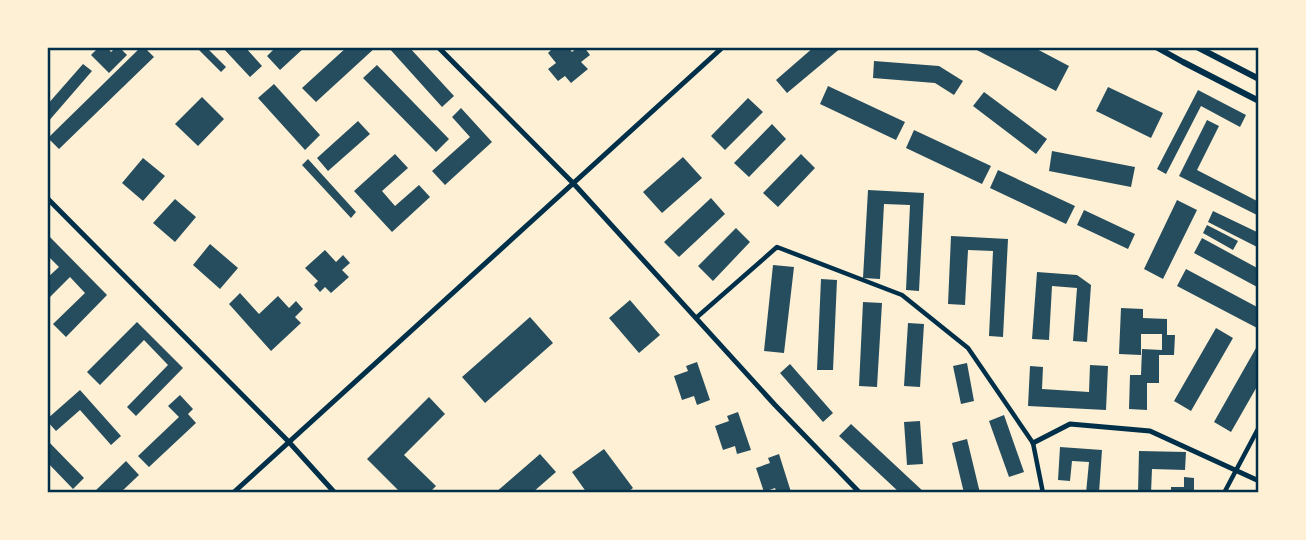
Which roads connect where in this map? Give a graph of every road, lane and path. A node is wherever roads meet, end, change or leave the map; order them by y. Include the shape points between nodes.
1 (438, 47) edge
2 (723, 47) edge
3 (1156, 47) edge
4 (1197, 47) edge
5 (1259, 79) edge
6 (1259, 101) edge
7 (574, 184) junction
8 (47, 198) edge
9 (696, 318) junction
10 (1259, 427) edge
11 (288, 441) junction
12 (1033, 443) junction
13 (1236, 470) junction
14 (1259, 481) edge
15 (233, 493) edge
16 (335, 493) edge
17 (860, 493) edge
18 (1043, 493) edge
19 (1224, 493) edge

1 - 7 street
2 - 7 street
3 - 6 main road
4 - 5 main road
7 - 9 street
7 - 11 street
8 - 11 street
9 - 12 street via 777,247 902,295 968,348
9 - 17 street
10 - 13 street
11 - 15 street
11 - 16 street
12 - 13 street via 1070,424 1150,431
12 - 18 street
13 - 14 street
13 - 19 street

